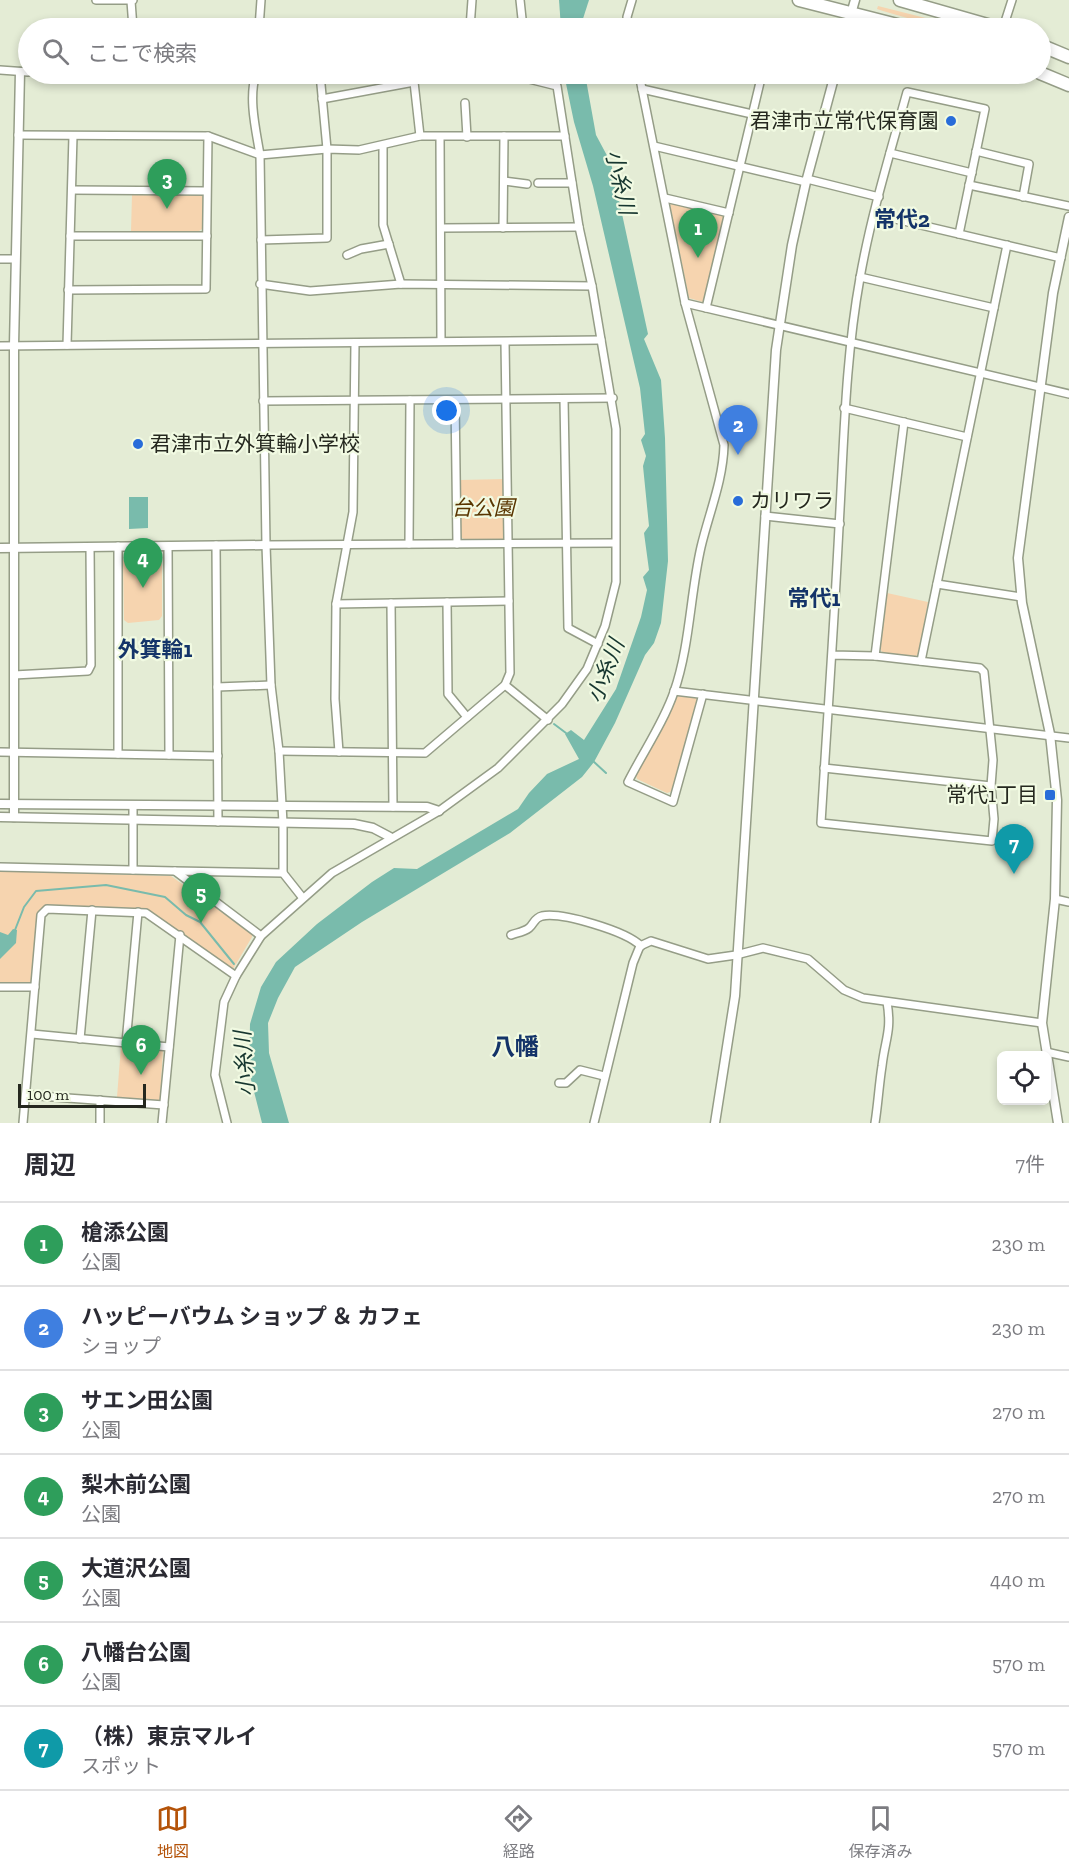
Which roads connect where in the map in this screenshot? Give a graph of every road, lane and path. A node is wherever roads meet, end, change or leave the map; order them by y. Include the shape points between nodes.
1 (96, 0) edge
2 (261, 0) edge
3 (472, 0) edge
4 (520, 0) edge
5 (632, 0) edge
6 (799, 0) edge
7 (855, 0) edge
8 (900, 0) edge
9 (1012, 0) edge
10 (132, 1) edge
11 (851, 14) junction
12 (133, 18) edge
13 (260, 18) edge
14 (471, 18) edge
15 (522, 18) edge
16 (627, 18) edge
17 (850, 18) edge
18 (868, 18) edge
19 (964, 18) edge
20 (1004, 18) edge
21 (1051, 49) edge
22 (1069, 57) edge
23 (0, 70) edge
24 (18, 72) edge
25 (1051, 77) edge
26 (23, 84) edge
27 (256, 84) edge
28 (321, 84) edge
29 (403, 84) edge
30 (414, 84) edge
31 (549, 84) edge
32 (641, 84) edge
33 (760, 84) edge
34 (832, 84) edge
35 (1069, 85) edge
36 (642, 89) junction
37 (322, 99) junction
38 (465, 103) dead end
39 (752, 114) junction
40 (18, 135) junction
41 (73, 136) junction
42 (208, 136) junction
43 (420, 136) junction
44 (467, 136) junction
45 (504, 136) junction
46 (565, 136) junction
47 (440, 137) junction
48 (382, 146) junction
49 (654, 146) junction
50 (327, 149) junction
51 (976, 151) junction
52 (890, 153) junction
53 (261, 154) junction
54 (740, 165) junction
55 (972, 173) junction
56 (504, 181) junction
57 (806, 181) junction
58 (538, 183) dead end
59 (572, 183) junction
60 (526, 184) dead end
61 (969, 185) junction
62 (72, 190) junction
63 (206, 191) junction
64 (879, 197) junction
65 (1023, 197) junction
66 (665, 198) junction
67 (1069, 207) edge
68 (729, 213) junction
69 (874, 214) junction
70 (1069, 217) edge
71 (579, 227) junction
72 (442, 228) junction
73 (503, 228) junction
74 (959, 234) junction
75 (70, 236) junction
76 (207, 236) junction
77 (261, 240) junction
78 (389, 244) junction
79 (1007, 245) junction
80 (347, 255) dead end
81 (1061, 258) junction
82 (15, 259) junction
83 (0, 260) edge
84 (860, 277) junction
85 (260, 284) junction
86 (401, 284) junction
87 (441, 285) junction
88 (592, 286) junction
89 (68, 290) junction
90 (685, 303) junction
91 (706, 308) junction
92 (994, 308) junction
93 (780, 326) junction
94 (601, 340) junction
95 (441, 341) junction
96 (505, 342) junction
97 (355, 343) junction
98 (850, 343) junction
99 (262, 344) junction
100 (14, 345) junction
101 (67, 345) junction
102 (0, 346) edge
103 (980, 374) junction
104 (1040, 388) junction
105 (1069, 394) edge
106 (613, 398) junction
107 (564, 399) junction
108 (410, 400) junction
109 (455, 400) junction
110 (506, 400) junction
111 (263, 401) junction
112 (355, 401) junction
113 (844, 408) junction
114 (904, 422) junction
115 (967, 437) junction
116 (765, 516) junction
117 (840, 524) junction
118 (565, 543) junction
119 (615, 543) junction
120 (409, 544) junction
121 (457, 544) junction
122 (508, 544) junction
123 (216, 545) junction
124 (266, 545) junction
125 (347, 545) junction
126 (118, 546) junction
127 (168, 546) junction
128 (90, 547) junction
129 (0, 548) edge
130 (13, 548) junction
131 (937, 584) junction
132 (1021, 597) junction
133 (509, 601) junction
134 (447, 602) junction
135 (391, 603) junction
136 (336, 604) junction
137 (598, 644) junction
138 (832, 655) junction
139 (875, 656) junction
140 (921, 661) junction
141 (14, 675) junction
142 (505, 685) junction
143 (271, 686) junction
144 (217, 687) junction
145 (674, 691) junction
146 (702, 694) junction
147 (754, 701) junction
148 (827, 710) junction
149 (467, 717) junction
150 (548, 720) junction
151 (991, 727) junction
152 (1050, 734) junction
153 (1069, 738) edge
154 (279, 751) junction
155 (0, 752) edge
156 (339, 752) junction
157 (392, 752) junction
158 (14, 753) junction
159 (118, 754) junction
160 (169, 755) junction
161 (218, 756) junction
162 (824, 768) junction
163 (991, 786) junction
164 (0, 804) edge
165 (14, 804) junction
166 (134, 805) junction
167 (218, 805) junction
168 (282, 806) junction
169 (393, 807) junction
170 (439, 811) junction
171 (0, 817) edge
172 (14, 817) junction
173 (134, 819) junction
174 (218, 822) junction
175 (283, 823) junction
176 (390, 837) junction
177 (0, 867) edge
178 (133, 870) junction
179 (174, 871) junction
180 (283, 873) junction
181 (302, 897) junction
182 (1055, 899) junction
183 (1069, 902) edge
184 (92, 910) junction
185 (138, 912) junction
186 (180, 935) junction
187 (511, 935) dead end
188 (261, 936) junction
189 (641, 946) junction
190 (736, 955) junction
191 (236, 976) junction
192 (0, 987) edge
193 (35, 987) junction
194 (886, 1002) junction
195 (1042, 1023) junction
196 (32, 1034) junction
197 (80, 1039) junction
198 (126, 1043) junction
199 (169, 1047) junction
200 (1046, 1051) edge
201 (1051, 1053) edge
202 (1069, 1057) edge
203 (604, 1076) junction
204 (1051, 1082) edge
205 (560, 1083) dead end
206 (26, 1095) junction
207 (100, 1100) junction
208 (164, 1105) junction
209 (23, 1123) edge
210 (100, 1123) edge
211 (162, 1123) edge
212 (226, 1123) edge
213 (594, 1123) edge
214 (715, 1123) edge
215 (874, 1123) edge
216 (1058, 1123) edge

1 - 10 street
2 - 13 street
3 - 14 street
4 - 15 street
5 - 16 street
6 - 11 highway
7 - 11 street
8 - 19 highway
9 - 20 street
10 - 12 street
11 - 17 street
11 - 18 highway
21 - 22 highway
23 - 24 street
25 - 35 highway
26 - 40 street
27 - 53 street via 255,124
28 - 37 street
29 - 37 street
30 - 43 street
31 - 46 street via 557,86
32 - 36 street
33 - 39 street
34 - 57 street
36 - 39 street
36 - 49 street
37 - 50 street
38 - 44 street
39 - 54 street
40 - 41 street
40 - 82 street
41 - 42 street
41 - 62 street
42 - 53 street
42 - 63 street
43 - 47 street
43 - 48 street
44 - 45 street
44 - 47 street
45 - 46 street
45 - 56 street
46 - 59 street
47 - 72 street
48 - 50 street
48 - 78 street via 383,225
49 - 54 street
49 - 66 street
50 - 53 street
50 - 77 street via 327,238
51 - 52 street via 985,109 907,92
51 - 55 street
51 - 65 street via 1029,164
52 - 55 street
52 - 64 street
53 - 77 street
54 - 57 street
54 - 68 street
55 - 61 street
56 - 60 street
56 - 73 street
57 - 64 street
57 - 93 street
58 - 59 street
59 - 71 street
61 - 65 street
61 - 74 street
62 - 63 street
62 - 75 street
63 - 76 street
64 - 69 street
65 - 67 street
66 - 68 street
66 - 90 street
68 - 91 street
69 - 74 street
69 - 84 street
70 - 81 street
71 - 73 street
71 - 88 street
72 - 73 street
72 - 87 street
74 - 79 street
75 - 76 street
75 - 89 street
76 - 89 street via 206,289
77 - 85 street
78 - 80 street
78 - 86 street
79 - 81 street
79 - 92 street
81 - 104 street
82 - 83 street
82 - 100 street
84 - 92 street
84 - 98 street
85 - 86 street via 310,291
85 - 99 street
86 - 87 street
87 - 88 street
87 - 95 street
88 - 94 street
89 - 101 street
90 - 91 street
90 - 145 street via 724,445 724,461 700,549
91 - 93 street
92 - 103 street
93 - 98 street
93 - 116 street
94 - 96 street
94 - 106 street
95 - 96 street
95 - 97 street
96 - 110 street
97 - 99 street
97 - 112 street
98 - 103 street
98 - 113 street
99 - 101 street
99 - 111 street
100 - 101 street
100 - 102 street
100 - 130 street
103 - 104 street
103 - 115 street
104 - 105 street
104 - 132 street via 1019,545
106 - 107 street
106 - 119 street via 618,473
107 - 110 street
107 - 118 street
108 - 109 street
108 - 112 street
108 - 120 street
109 - 110 street
109 - 121 street
110 - 122 street
111 - 112 street
111 - 124 street
112 - 125 street via 353,512
113 - 114 street
113 - 117 street
114 - 115 street
114 - 139 street
115 - 131 street
116 - 117 street
116 - 147 street
117 - 138 street
118 - 119 street
118 - 122 street
118 - 137 street via 568,628
119 - 137 street via 616,582
120 - 121 street
120 - 125 street
121 - 122 street
122 - 133 street
123 - 124 street
123 - 127 street
123 - 144 street
124 - 125 street
124 - 143 street
125 - 136 street
126 - 127 street
126 - 128 street
126 - 159 street
127 - 160 street
128 - 130 street
128 - 141 street via 88,671
129 - 130 street
130 - 141 street
131 - 132 street
131 - 140 street
132 - 152 street
133 - 134 street
133 - 142 street via 510,673
134 - 135 street
134 - 149 street via 448,694
135 - 136 street
135 - 157 street
136 - 156 street
137 - 150 street via 587,669
138 - 139 street
138 - 148 street
139 - 140 street
140 - 151 street via 980,668 984,672
141 - 158 street
142 - 149 street
142 - 150 street
143 - 144 street
143 - 154 street
144 - 161 street
145 - 146 street
145 - 146 street via 628,782 673,802
146 - 147 street
147 - 148 street
147 - 190 street
148 - 151 street
148 - 162 street
149 - 157 street via 425,753
150 - 170 street via 498,768
151 - 152 street
151 - 163 street
152 - 153 street
152 - 182 street via 1058,826
154 - 156 street
154 - 168 street
155 - 158 street
156 - 157 street
157 - 169 street
158 - 159 street
158 - 165 street
159 - 160 street
160 - 161 street
161 - 167 street
162 - 163 street
162 - 163 street via 821,823 992,842
164 - 165 street
165 - 166 street
165 - 172 street
166 - 167 street
166 - 173 street
167 - 168 street
167 - 174 street
168 - 169 street
168 - 175 street
169 - 170 street
170 - 176 street
171 - 172 street
172 - 173 street
173 - 174 street
173 - 178 street
174 - 175 street
175 - 176 street via 354,824
175 - 180 street
176 - 181 street
177 - 178 street
178 - 179 street
179 - 180 street
179 - 188 street
180 - 181 street
181 - 188 street
182 - 183 street
182 - 195 street
184 - 185 street
184 - 193 street via 47,909 41,915
184 - 197 street
185 - 186 street
185 - 198 street
186 - 191 street
186 - 199 street
187 - 189 street via 527,930 536,918 546,916 588,922 631,937
188 - 191 street
189 - 190 street via 651,941 708,959
189 - 203 street via 633,963
190 - 194 street via 763,948 808,959 853,995
190 - 214 street via 735,996
191 - 212 street via 224,1002 215,1075
192 - 193 street
193 - 196 street
194 - 195 street
194 - 215 street via 889,1039
195 - 200 street
196 - 197 street
196 - 206 street
197 - 198 street
198 - 199 street
199 - 208 street
201 - 202 street
203 - 205 street via 580,1070 566,1083
203 - 213 street
204 - 216 street
206 - 207 street
206 - 209 street
207 - 208 street
207 - 210 street
208 - 211 street

